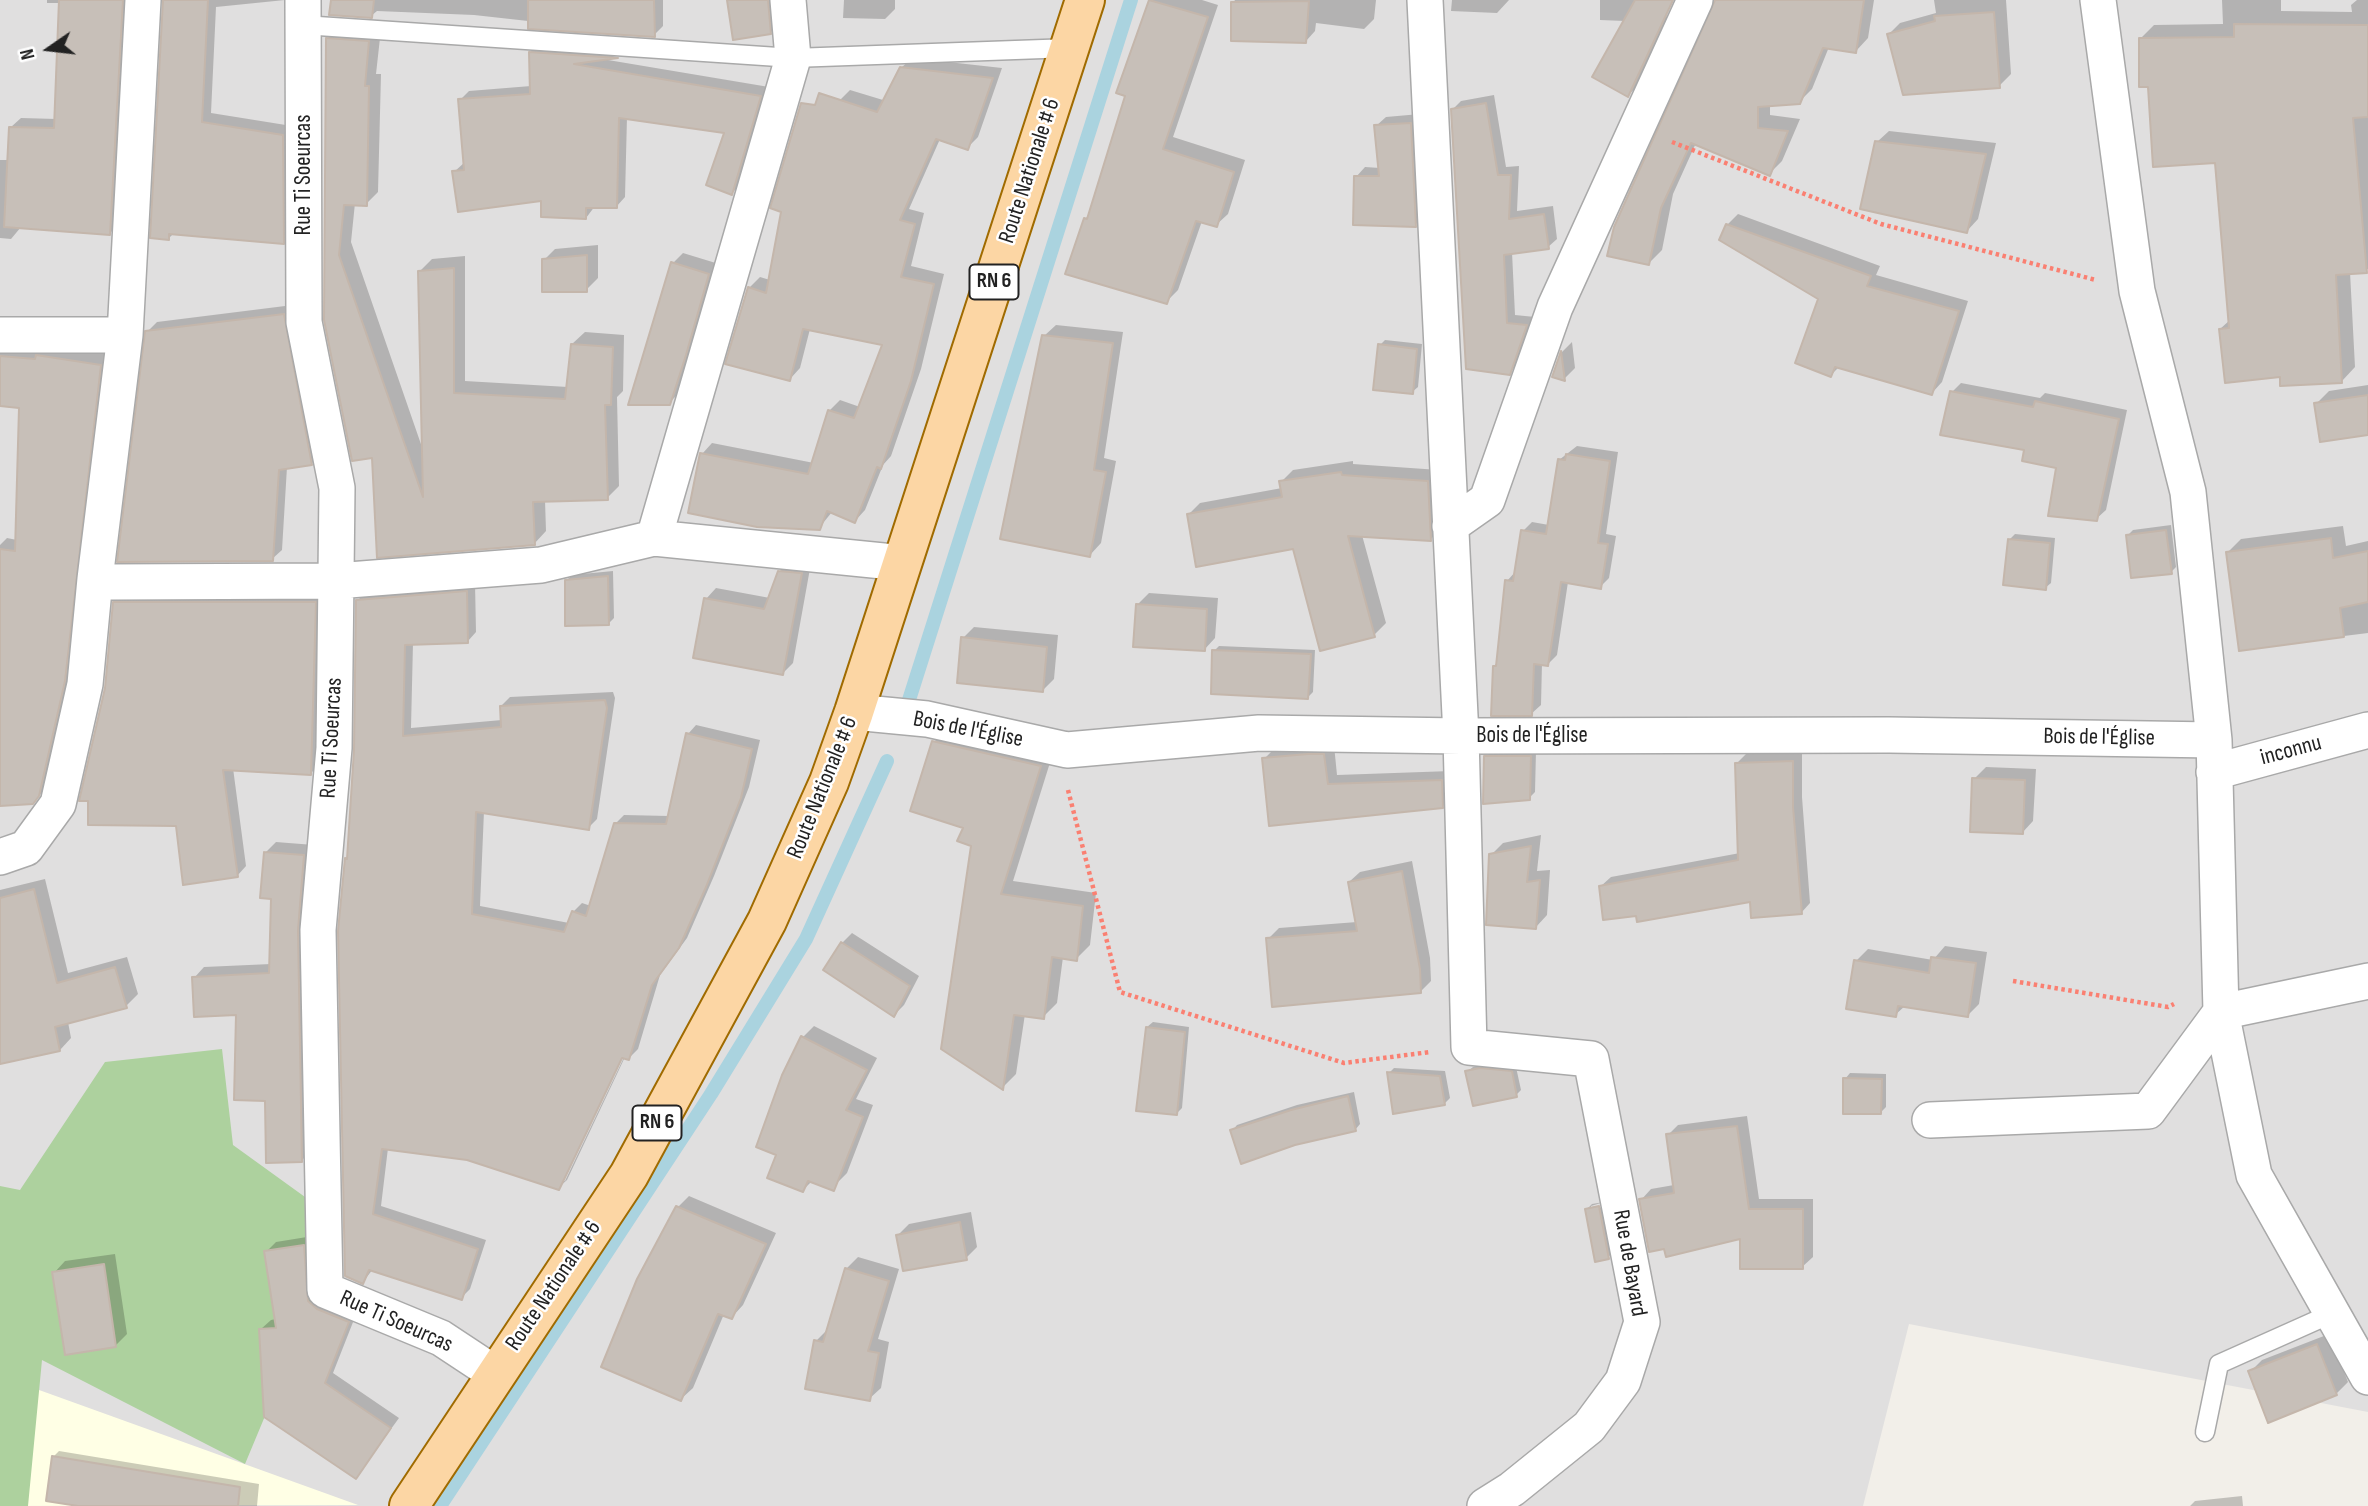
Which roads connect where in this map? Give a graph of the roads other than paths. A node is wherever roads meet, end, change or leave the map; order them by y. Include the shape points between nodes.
1 (143, 0) edge
2 (788, 0) edge
3 (1085, 0) edge
4 (1425, 0) edge
5 (1695, 0) edge
6 (2098, 0) edge
7 (303, 12) edge
8 (1071, 48) junction
9 (793, 58) junction
10 (0, 335) edge
11 (125, 335) junction
12 (1450, 526) junction
13 (654, 538) junction
14 (902, 563) junction
15 (95, 579) junction
16 (336, 580) junction
17 (854, 712) junction
18 (2368, 730) edge
19 (1461, 736) junction
20 (2214, 756) junction
21 (0, 857) edge
22 (2368, 981) edge
23 (2220, 996) junction
24 (1930, 1120) dead end
25 (2333, 1313) junction
26 (494, 1373) junction
27 (2368, 1377) edge
28 (2205, 1432) dead end
29 (409, 1506) edge
30 (1485, 1506) edge

1 - 11 street
2 - 9 street
3 - 8 main road, Route Nationale # 6 / RN 6
4 - 12 street
5 - 12 street via 1555,307 1487,500
6 - 20 street via 2137,291 2188,492
7 - 9 lane
7 - 16 street, Rue Ti Soeurcas via 304,322 337,488
8 - 9 lane
8 - 14 main road, Route Nationale # 6 / RN 6
9 - 13 street
10 - 11 street
11 - 15 street
12 - 19 street
13 - 14 street
13 - 16 street via 541,565
14 - 17 main road, Route Nationale # 6 / RN 6
15 - 16 street
15 - 21 street via 85,684 58,804 26,848
16 - 26 street, Rue Ti Soeurcas via 334,748 318,930 325,1290 441,1338
17 - 19 street, Bois de l'Église via 927,719 1058,748 1259,733
17 - 26 main road, Route Nationale # 6 / RN 6 via 829,782 767,921 629,1175
18 - 20 street, inconnu
19 - 20 street, Bois de l'Église via 1889,735
19 - 30 street, Rue de Bayard via 1479,1047 1591,1059 1642,1322 1623,1381 1589,1427
20 - 23 street
22 - 23 street
23 - 24 street via 2148,1111
23 - 25 street via 2254,1175
25 - 27 street
25 - 28 lane via 2219,1364
26 - 29 main road, Route Nationale # 6 / RN 6

